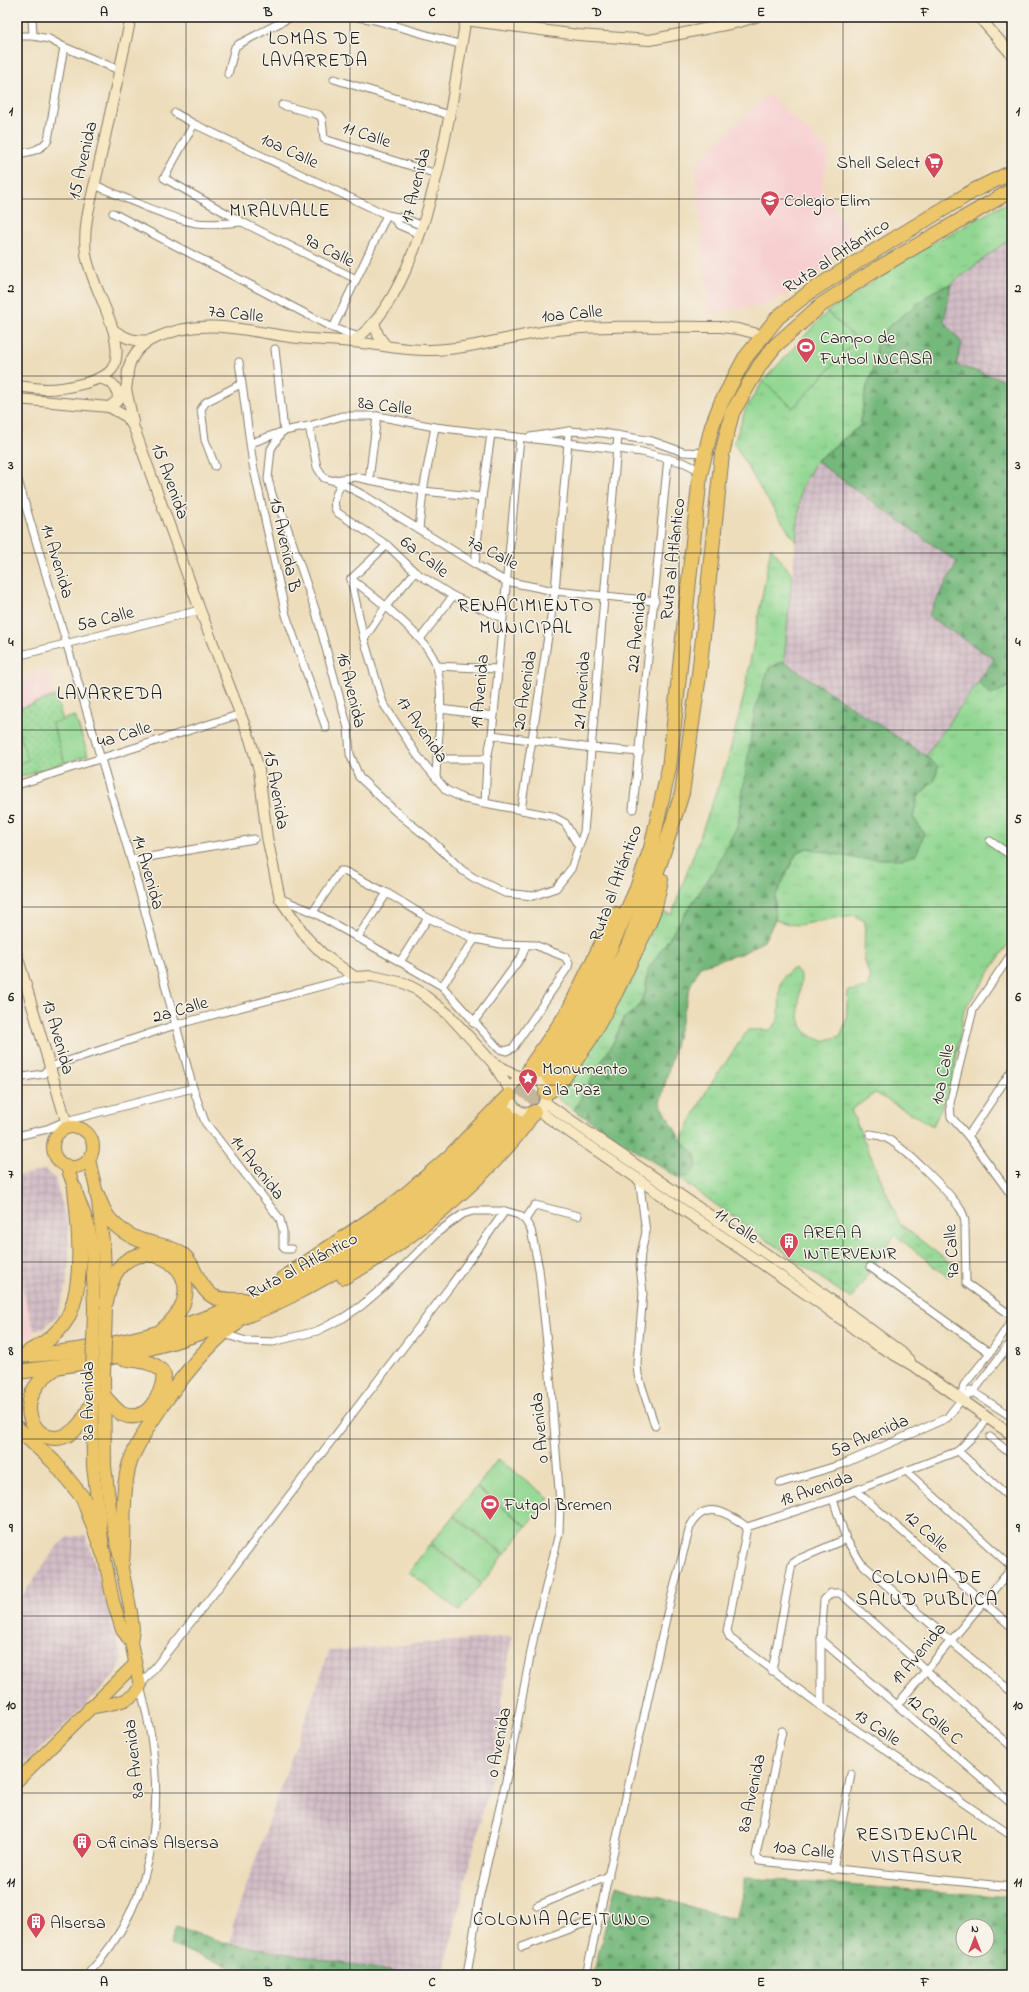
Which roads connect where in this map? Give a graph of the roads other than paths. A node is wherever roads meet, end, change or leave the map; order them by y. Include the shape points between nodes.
1 (32, 17) edge
2 (131, 17) edge
3 (291, 17) edge
4 (358, 17) edge
5 (394, 17) edge
6 (756, 17) edge
7 (979, 17) edge
8 (466, 19) edge
9 (738, 20) edge
10 (392, 25) junction
11 (17, 36) edge
12 (33, 36) junction
13 (462, 45) junction
14 (64, 47) junction
15 (1012, 55) edge
16 (120, 70) junction
17 (228, 74) dead end
18 (334, 79) dead end
19 (282, 106) dead end
20 (175, 113) dead end
21 (448, 115) junction
22 (194, 124) junction
23 (17, 154) edge
24 (1012, 172) edge
25 (437, 174) junction
26 (95, 185) junction
27 (1012, 190) edge
28 (113, 213) dead end
29 (390, 216) junction
30 (242, 222) junction
31 (422, 230) junction
32 (356, 280) junction
33 (374, 322) junction
34 (336, 329) junction
35 (115, 331) junction
36 (762, 336) junction
37 (151, 339) junction
38 (356, 340) junction
39 (386, 346) junction
40 (275, 349) dead end
41 (239, 362) dead end
42 (99, 378) junction
43 (241, 384) junction
44 (17, 386) edge
45 (126, 389) junction
46 (17, 399) edge
47 (118, 401) junction
48 (109, 407) junction
49 (377, 416) junction
50 (309, 426) junction
51 (134, 428) junction
52 (435, 428) junction
53 (569, 431) junction
54 (283, 432) junction
55 (491, 434) junction
56 (618, 435) junction
57 (520, 438) junction
58 (251, 443) junction
59 (568, 444) junction
60 (617, 448) junction
61 (706, 453) junction
62 (668, 458) junction
63 (215, 466) dead end
64 (701, 471) junction
65 (17, 477) edge
66 (333, 480) junction
67 (369, 480) junction
68 (341, 483) junction
69 (424, 491) junction
70 (482, 497) junction
71 (419, 529) junction
72 (387, 545) junction
73 (474, 564) junction
74 (415, 572) junction
75 (351, 578) junction
76 (505, 581) junction
77 (555, 591) junction
78 (603, 595) junction
79 (453, 596) junction
80 (655, 601) junction
81 (386, 606) junction
82 (200, 610) junction
83 (502, 618) junction
84 (364, 639) junction
85 (420, 640) junction
86 (66, 643) junction
87 (17, 656) edge
88 (437, 666) junction
89 (498, 668) junction
90 (440, 709) junction
91 (241, 714) junction
92 (494, 716) junction
93 (326, 728) dead end
94 (492, 735) junction
95 (531, 741) junction
96 (592, 748) junction
97 (640, 752) junction
98 (100, 757) junction
99 (437, 759) junction
100 (487, 759) junction
101 (436, 777) junction
102 (17, 785) edge
103 (485, 803) junction
104 (633, 809) dead end
105 (521, 810) junction
106 (254, 839) dead end
107 (990, 841) dead end
108 (579, 847) junction
109 (651, 848) junction
110 (1012, 856) edge
111 (131, 860) junction
112 (660, 863) junction
113 (387, 893) junction
114 (505, 893) joint
115 (280, 898) junction
116 (313, 912) junction
117 (428, 918) junction
118 (357, 938) junction
119 (475, 939) junction
120 (526, 945) junction
121 (1012, 953) edge
122 (17, 955) edge
123 (400, 962) junction
124 (355, 977) junction
125 (442, 986) junction
126 (175, 1025) junction
127 (475, 1025) junction
128 (470, 1036) junction
129 (492, 1062) junction
130 (50, 1067) junction
131 (1012, 1070) edge
132 (17, 1078) edge
133 (523, 1078) junction
134 (193, 1088) junction
135 (510, 1092) junction
136 (545, 1097) junction
137 (535, 1111) junction
138 (67, 1124) junction
139 (870, 1134) dead end
140 (17, 1136) edge
141 (968, 1136) junction
142 (89, 1159) junction
143 (66, 1165) junction
144 (645, 1169) junction
145 (639, 1178) junction
146 (75, 1189) junction
147 (97, 1194) junction
148 (1012, 1196) edge
149 (505, 1211) junction
150 (578, 1216) dead end
151 (525, 1220) junction
152 (291, 1249) dead end
153 (870, 1267) dead end
154 (264, 1294) junction
155 (288, 1298) junction
156 (254, 1306) junction
157 (102, 1307) junction
158 (1012, 1316) edge
159 (1012, 1320) edge
160 (158, 1333) junction
161 (224, 1334) junction
162 (1012, 1341) edge
163 (990, 1353) junction
164 (18, 1356) edge
165 (116, 1358) junction
166 (62, 1366) junction
167 (917, 1368) junction
168 (17, 1372) edge
169 (98, 1374) junction
170 (964, 1385) junction
171 (973, 1392) junction
172 (104, 1397) junction
173 (961, 1400) junction
174 (91, 1405) junction
175 (1012, 1417) edge
176 (987, 1418) junction
177 (655, 1426) dead end
178 (17, 1428) edge
179 (1012, 1435) edge
180 (990, 1437) dead end
181 (958, 1451) junction
182 (1012, 1456) edge
183 (906, 1471) junction
184 (780, 1483) dead end
185 (856, 1491) junction
186 (833, 1499) junction
187 (1012, 1500) edge
188 (747, 1527) junction
189 (846, 1539) junction
190 (104, 1555) junction
191 (122, 1563) junction
192 (1012, 1567) edge
193 (982, 1603) junction
194 (1012, 1627) edge
195 (821, 1640) junction
196 (950, 1641) junction
197 (131, 1642) junction
198 (136, 1664) junction
199 (925, 1670) junction
200 (772, 1671) junction
201 (140, 1686) junction
202 (1012, 1692) edge
203 (897, 1705) junction
204 (821, 1706) junction
205 (89, 1708) junction
206 (782, 1731) dead end
207 (1012, 1747) edge
208 (852, 1774) dead end
209 (17, 1782) edge
210 (1010, 1800) edge
211 (1012, 1836) edge
212 (759, 1862) joint
213 (833, 1870) junction
214 (609, 1876) junction
215 (1012, 1887) edge
216 (537, 1906) dead end
217 (599, 1918) junction
218 (522, 1947) dead end
219 (87, 1975) edge
220 (467, 1975) edge
221 (586, 1975) edge

1 - 12 street
2 - 16 street, 15 Avenida
3 - 17 street via 235,47
4 - 10 street
5 - 10 street
6 - 9 street
7 - 15 street
8 - 9 street via 578,35 650,40
8 - 13 street, 17 Avenida
10 - 13 street
11 - 12 street
12 - 14 street via 49,39
13 - 21 street, 17 Avenida
14 - 16 street
14 - 23 street via 48,140 38,150
16 - 26 street, 15 Avenida
18 - 21 street
19 - 25 street, 11 Calle via 319,115 322,119 324,139
20 - 22 street, 10a Calle
21 - 25 street, 17 Avenida
22 - 29 street, 10a Calle
22 - 30 street, 9a Calle via 164,178
24 - 36 highway, Ruta al Atlántico via 968,194 811,291 778,317
25 - 31 street, 17 Avenida
26 - 30 street via 181,220 215,224
26 - 35 street, 15 Avenida via 86,218 86,257
27 - 112 highway, Ruta al Atlántico via 821,305 775,346 760,365 732,413 722,454 688,760 682,793
28 - 34 street
29 - 31 street, 10a Calle via 399,225
29 - 32 street
30 - 32 street, 9a Calle
31 - 33 street, 17 Avenida via 408,266
32 - 34 street
33 - 38 street, 17 Avenida
33 - 39 street via 378,335
34 - 38 street
35 - 37 street via 125,339 138,342
35 - 42 street via 115,363 105,376
36 - 39 street, 10a Calle via 721,327 613,327 556,330 478,345 431,350
36 - 61 highway, Ruta al Atlántico via 745,358 720,403
37 - 38 street, 7a Calle via 191,326 209,325 299,338
37 - 45 street, 7a Calle via 134,354 128,368
38 - 39 street, 10a Calle
40 - 54 street
41 - 43 street, 15 Avenida B
42 - 44 street via 47,389
42 - 47 street via 114,385 118,391
43 - 58 street, 15 Avenida B
43 - 63 street via 206,402 201,410 205,440
45 - 47 street, 7a Calle
45 - 51 street, 15 Avenida
46 - 48 street
47 - 48 street, 7a Calle
48 - 51 street, 15 Avenida via 128,417
49 - 50 street, 8a Calle via 342,416
49 - 52 street, 8a Calle
49 - 67 street
50 - 54 street, 8a Calle
50 - 66 street via 320,473 324,478
51 - 82 street, 15 Avenida
52 - 55 street, 8a Calle
52 - 69 street
53 - 56 street, 8a Calle
53 - 57 street, 8a Calle
53 - 59 street, 20 Avenida
54 - 58 street, 8a Calle
54 - 114 street, 16 Avenida via 271,449 268,479 316,612 348,728 350,754 359,777 462,870
55 - 57 street, 8a Calle
55 - 70 street
56 - 60 street, 21 Avenida
56 - 61 street, 8a Calle via 652,441 683,452
57 - 59 street, 8a Calle
57 - 76 street, 19 Avenida
58 - 93 street, 15 Avenida B via 252,465 286,615
59 - 60 street, 8a Calle
59 - 77 street, 20 Avenida
60 - 62 street, 8a Calle
60 - 78 street, 21 Avenida
61 - 64 highway, Ruta al Atlántico
62 - 64 street, 8a Calle
62 - 80 street, 22 Avenida
64 - 109 highway, Ruta al Atlántico via 670,761
65 - 86 street, 14 Avenida
66 - 67 street via 347,477
66 - 68 street, 7a Calle
67 - 69 street
68 - 71 street, 7a Calle
68 - 72 street, 6a Calle via 334,503 335,509
69 - 70 street
69 - 71 street
70 - 73 street
71 - 73 street, 7a Calle
72 - 74 street, 6a Calle
72 - 75 street
73 - 76 street, 7a Calle
74 - 79 street, 6a Calle
74 - 81 street
75 - 81 street
75 - 84 street, 17 Avenida
76 - 77 street, 7a Calle
76 - 83 street, 19 Avenida
77 - 78 street, 7a Calle
77 - 95 street, 20 Avenida
78 - 80 street, 7a Calle
78 - 96 street, 21 Avenida
79 - 83 street, 6a Calle
79 - 85 street
80 - 97 street, 22 Avenida
81 - 84 street
81 - 85 street
82 - 86 street, 5a Calle
82 - 91 street, 15 Avenida
83 - 89 street, 19 Avenida
84 - 101 street, 17 Avenida via 383,703 417,755
85 - 88 street
86 - 87 street, 5a Calle
86 - 98 street, 14 Avenida
88 - 89 street
88 - 90 street
89 - 92 street, 19 Avenida
90 - 92 street
90 - 99 street
91 - 98 street, 4a Calle
91 - 115 street, 15 Avenida via 259,770
92 - 94 street, 19 Avenida
94 - 95 street
94 - 100 street, 19 Avenida
95 - 96 street
95 - 105 street, 20 Avenida
96 - 97 street
96 - 108 street, 21 Avenida via 584,832
97 - 104 street, 22 Avenida
98 - 102 street, 4a Calle
98 - 111 street, 14 Avenida
99 - 100 street
99 - 101 street
100 - 103 street, 19 Avenida
101 - 103 street, 17 Avenida via 446,790 464,799
103 - 105 street
105 - 108 street via 552,816 565,824
106 - 111 street
107 - 110 street
108 - 114 street, 21 Avenida via 571,869 556,888 533,896
109 - 112 highway, Ruta al Atlántico via 638,888 591,992 545,1075 583,1029 608,986 628,946
109 - 133 highway via 640,858 610,928 568,1012
111 - 126 street, 14 Avenida
112 - 136 highway via 661,884 655,907 635,955 590,1039 558,1086
113 - 116 street via 342,870
113 - 117 street
113 - 118 street
115 - 116 street
115 - 124 street, 15 Avenida via 307,938 323,954
116 - 118 street
117 - 119 street
117 - 123 street
118 - 123 street
119 - 120 street
119 - 125 street
120 - 127 street via 522,956
120 - 127 street via 535,945 565,957 569,963 567,970 514,1048 499,1050
121 - 141 street, 10a Calle via 973,1010 950,1103 951,1117
122 - 130 street, 13 Avenida
123 - 125 street
124 - 126 street, 2a Calle
124 - 128 street via 372,976 404,983 419,991 448,1014
125 - 127 street
126 - 130 street, 2a Calle
126 - 134 street, 14 Avenida
127 - 128 street
128 - 129 street
129 - 133 street
129 - 135 street
130 - 132 street, 2a Calle via 43,1074
130 - 138 street, 13 Avenida
131 - 141 street
133 - 135 street via 512,1085
133 - 136 street via 537,1079 544,1088
134 - 138 street
134 - 152 street, 14 Avenida via 205,1122 280,1220 283,1247
135 - 137 street via 513,1106 517,1110
135 - 154 highway via 449,1157 398,1201 296,1268
136 - 137 street
136 - 144 street, 11 Calle
137 - 145 street, 11 Calle
137 - 155 highway via 524,1127 473,1181 387,1251 320,1289
138 - 140 street
138 - 142 main road via 80,1128 90,1135 93,1147
138 - 143 main road via 57,1134 53,1146 56,1157
139 - 158 street, 9a Calle via 884,1137 904,1152 931,1175 961,1209 966,1225 966,1283
141 - 148 street, 10a Calle
142 - 143 main road via 78,1166
142 - 147 main road, 8a Avenida
143 - 146 main road, 8a Avenida
144 - 145 street
144 - 167 street, 11 Calle via 803,1279 901,1352
145 - 167 street, 11 Calle via 872,1342
145 - 177 street via 646,1232 640,1266 643,1293 637,1363 638,1375
146 - 157 main road, 8a Avenida via 88,1224
146 - 164 highway via 79,1253 76,1290 70,1310 59,1330 45,1344
147 - 156 highway via 106,1215 122,1230 141,1241 171,1247 184,1256 209,1295
147 - 157 main road, 8a Avenida via 104,1250
149 - 151 street via 519,1215
149 - 161 street via 473,1211 463,1214 438,1232 361,1306 317,1330 297,1337 260,1342 246,1341
149 - 201 street via 452,1284
150 - 151 street via 535,1205
151 - 220 street, 0 Avenida via 531,1230 540,1269 560,1503 559,1533 534,1636 507,1776 480,1894
153 - 163 street
154 - 155 highway, Ruta al Atlántico via 353,1247 426,1192 511,1116 470,1169 421,1212 372,1249
154 - 156 highway, Ruta al Atlántico
155 - 156 highway, Ruta al Atlántico
156 - 160 highway, Ruta al Atlántico
156 - 161 highway
156 - 165 highway, Ruta al Atlántico via 195,1336
157 - 160 highway via 112,1279 127,1261 151,1255 170,1260 180,1271 186,1291 177,1315
157 - 169 main road, 8a Avenida, bridge
159 - 163 street, 5a Avenida
160 - 164 highway, Ruta al Atlántico via 118,1343
161 - 191 highway via 184,1377 133,1453 125,1483
162 - 171 street, 5a Avenida
163 - 170 street, 5a Avenida
165 - 166 highway, Ruta al Atlántico
165 - 172 highway via 149,1362 156,1366 164,1375 163,1387 156,1402 140,1415 123,1414
166 - 168 highway, Ruta al Atlántico
166 - 174 highway via 42,1376 26,1390 22,1398 22,1410 28,1426 43,1437 61,1437 80,1424
167 - 173 street, 11 Calle
169 - 172 main road, 8a Avenida
169 - 174 main road, 8a Avenida
170 - 171 street
170 - 173 street, 5a Avenida
171 - 173 street, 5a Avenida
171 - 175 street
172 - 191 main road, 8a Avenida via 104,1466 111,1515
173 - 176 street, 11 Calle
173 - 184 street, 5a Avenida via 947,1418 843,1464
174 - 190 main road, 8a Avenida via 93,1467
176 - 179 street, 11 Calle
176 - 181 street, 18 Avenida via 980,1429
178 - 190 highway via 54,1462 83,1498
180 - 182 street
181 - 183 street, 18 Avenida
181 - 187 street
183 - 185 street, 18 Avenida
183 - 192 street
185 - 186 street, 18 Avenida
185 - 193 street, 12 Calle
186 - 188 street, 18 Avenida
186 - 189 street
188 - 200 street, 13 Calle via 728,1630 730,1638
188 - 214 street via 730,1515 718,1511 705,1511 695,1516 690,1527 667,1614
189 - 196 street via 861,1563
189 - 200 street via 792,1564
190 - 197 main road, 8a Avenida via 113,1601 122,1630
191 - 197 main road, 8a Avenida via 133,1629
192 - 193 street, 19 Avenida
193 - 194 street, 12 Calle
193 - 196 street, 19 Avenida
195 - 199 street via 824,1600 831,1592 840,1593
195 - 203 street, 12 Calle C
195 - 204 street
196 - 199 street, 19 Avenida
196 - 202 street
197 - 198 main road, 8a Avenida
198 - 201 main road, 8a Avenida
198 - 205 main road
199 - 203 street, 19 Avenida
199 - 207 street
200 - 204 street, 13 Calle
201 - 205 main road via 128,1699
201 - 219 street, 8a Avenida via 156,1768 157,1794 151,1848 138,1896 124,1926
203 - 210 street, 12 Calle C
204 - 211 street, 13 Calle
205 - 209 main road
206 - 212 street, 8a Avenida via 756,1855
208 - 213 street
212 - 213 street, 10a Calle
213 - 215 street, 10a Calle
214 - 216 street
214 - 217 street
217 - 218 street
217 - 221 street

